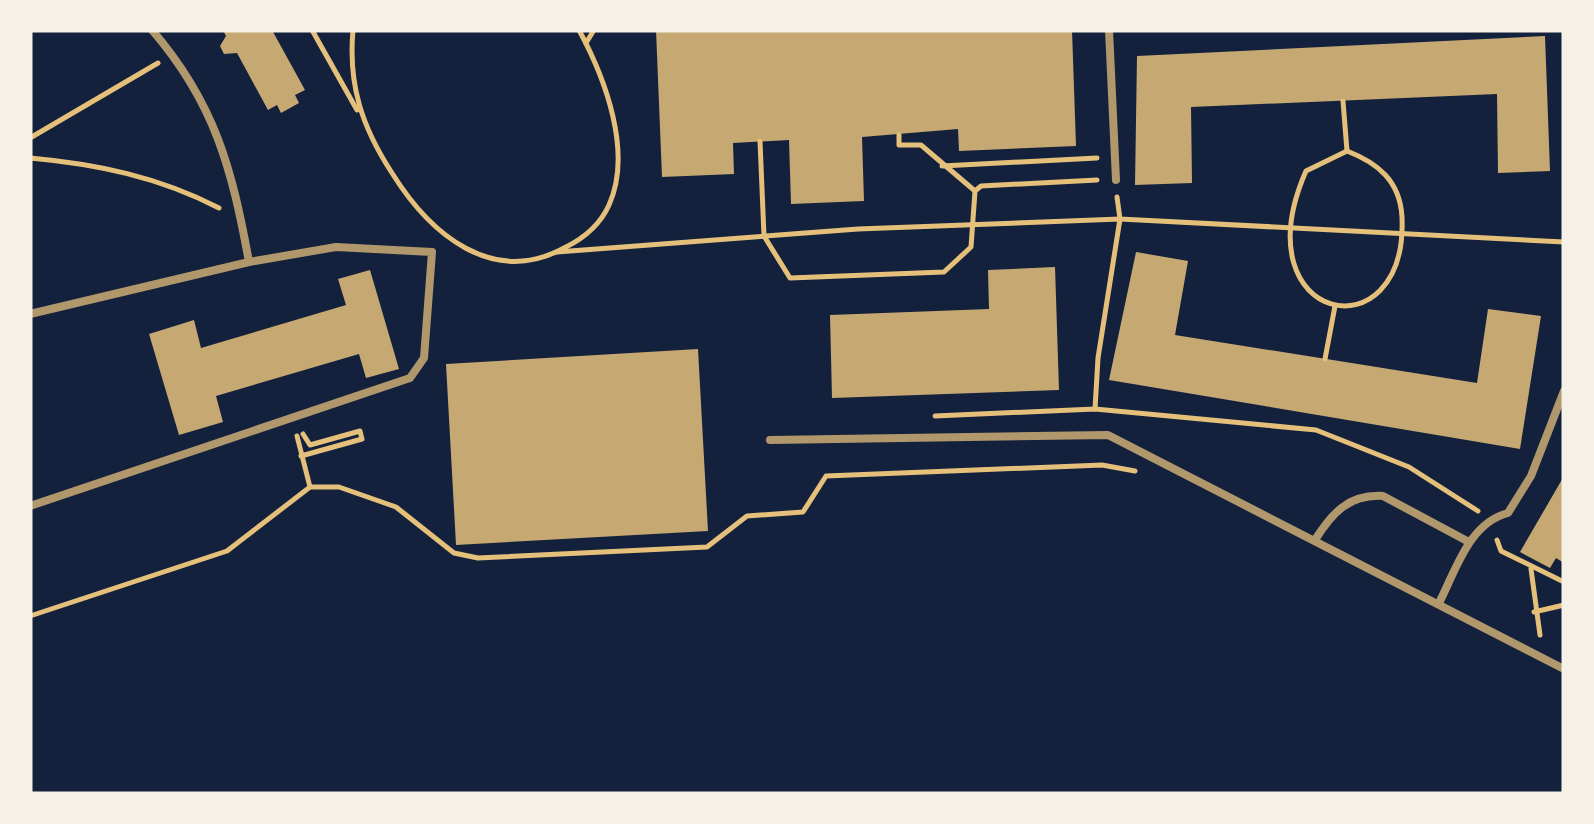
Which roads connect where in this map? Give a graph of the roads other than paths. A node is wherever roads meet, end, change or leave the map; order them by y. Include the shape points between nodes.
1 (152, 30) edge
2 (1108, 30) edge
3 (1116, 180) road end
4 (249, 262) junction
5 (30, 314) edge
6 (1564, 391) edge
7 (770, 440) dead end
8 (30, 506) edge
9 (1315, 540) junction
10 (1470, 542) junction
11 (1439, 603) junction
12 (1564, 669) edge

1 - 4 lane via 210,112 232,173
2 - 3 lane
4 - 5 lane
4 - 8 lane via 336,248 432,252 424,358 410,378
6 - 10 lane via 1531,476 1508,513 1488,518
7 - 9 lane via 1108,435
9 - 10 lane via 1330,518 1367,495 1383,496
9 - 11 lane
10 - 11 lane
11 - 12 lane

